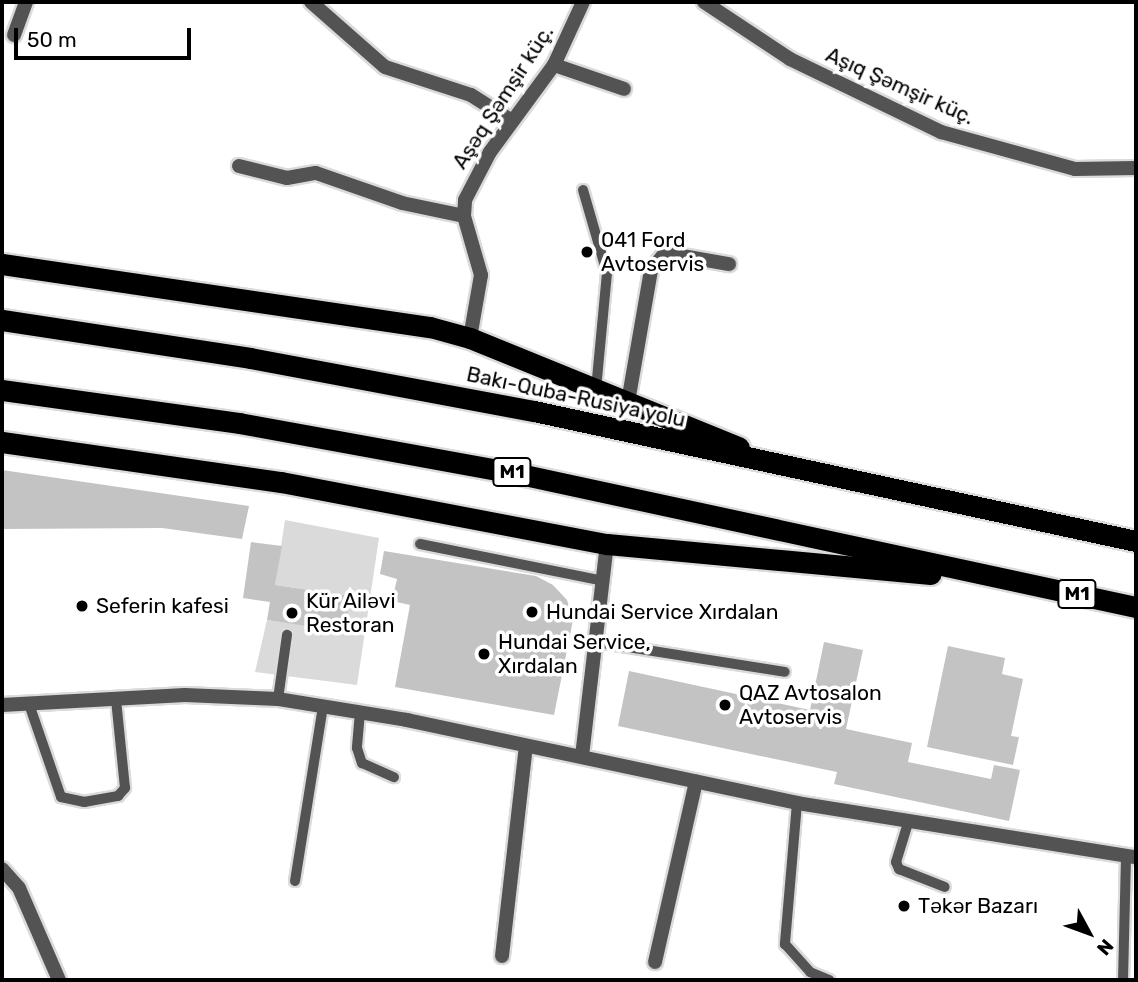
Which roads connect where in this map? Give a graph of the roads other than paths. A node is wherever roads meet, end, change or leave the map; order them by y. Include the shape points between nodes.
1 (26, 2) edge
2 (311, 2) edge
3 (583, 2) edge
4 (708, 3) edge
5 (15, 34) dead end
6 (554, 65) junction
7 (624, 89) dead end
8 (512, 121) junction
9 (239, 166) dead end
10 (1136, 168) edge
11 (583, 190) dead end
12 (464, 216) junction
13 (2, 264) edge
14 (729, 264) dead end
15 (2, 320) edge
16 (470, 338) junction
17 (596, 389) junction
18 (2, 390) edge
19 (628, 402) junction
20 (2, 442) edge
21 (796, 470) junction
22 (1136, 541) edge
23 (420, 544) dead end
24 (607, 544) junction
25 (603, 581) junction
26 (1017, 581) junction
27 (1136, 607) edge
28 (287, 635) dead end
29 (596, 642) junction
30 (785, 672) dead end
31 (116, 699) junction
32 (278, 699) junction
33 (29, 704) junction
34 (2, 705) edge
35 (323, 706) junction
36 (360, 712) junction
37 (526, 746) junction
38 (582, 756) junction
39 (394, 778) dead end
40 (696, 782) junction
41 (797, 803) junction
42 (908, 823) junction
43 (1131, 856) edge
44 (2, 869) edge
45 (295, 881) dead end
46 (945, 887) dead end
47 (502, 956) dead end
48 (655, 962) dead end
49 (59, 980) edge
50 (829, 980) edge
51 (1123, 980) edge

1 - 5 street
2 - 8 street via 386,66 471,95
3 - 6 street, Aşəq Şəmşir küç.
4 - 10 street, Aşıq Şəmşir küç. via 790,59 941,131 1075,169
6 - 7 street
6 - 8 street, Aşəq Şəmşir küç.
8 - 12 street, Aşəq Şəmşir küç. via 472,182
9 - 12 street via 287,178 316,173 401,204
11 - 17 lane via 607,273
12 - 16 street, Aşəq Şəmşir küç. via 481,275
13 - 16 highway via 344,311
14 - 19 street via 672,254 650,270
15 - 21 highway, Bakı-Quba-Rusiya yolu via 250,358 494,404
16 - 17 highway
17 - 19 highway
18 - 26 highway, M1 via 239,423 515,473
19 - 21 highway
20 - 24 highway via 281,482
21 - 22 highway, Bakı-Quba-Rusiya yolu
23 - 25 lane
24 - 25 street
24 - 26 highway
25 - 29 street
26 - 27 highway, M1
28 - 32 lane
29 - 30 lane
29 - 38 street
31 - 32 street via 186,695
31 - 33 street
31 - 33 lane via 125,788 118,796 84,802 61,797
32 - 35 street
33 - 34 street
35 - 36 street
35 - 45 lane
36 - 37 street
36 - 39 lane via 357,748 362,762
37 - 38 street
37 - 47 street
38 - 40 street
40 - 41 street
40 - 48 street
41 - 42 street
41 - 50 lane via 785,944 810,972
42 - 43 street
42 - 46 lane via 897,862 900,869
43 - 51 lane
44 - 49 street via 19,888

